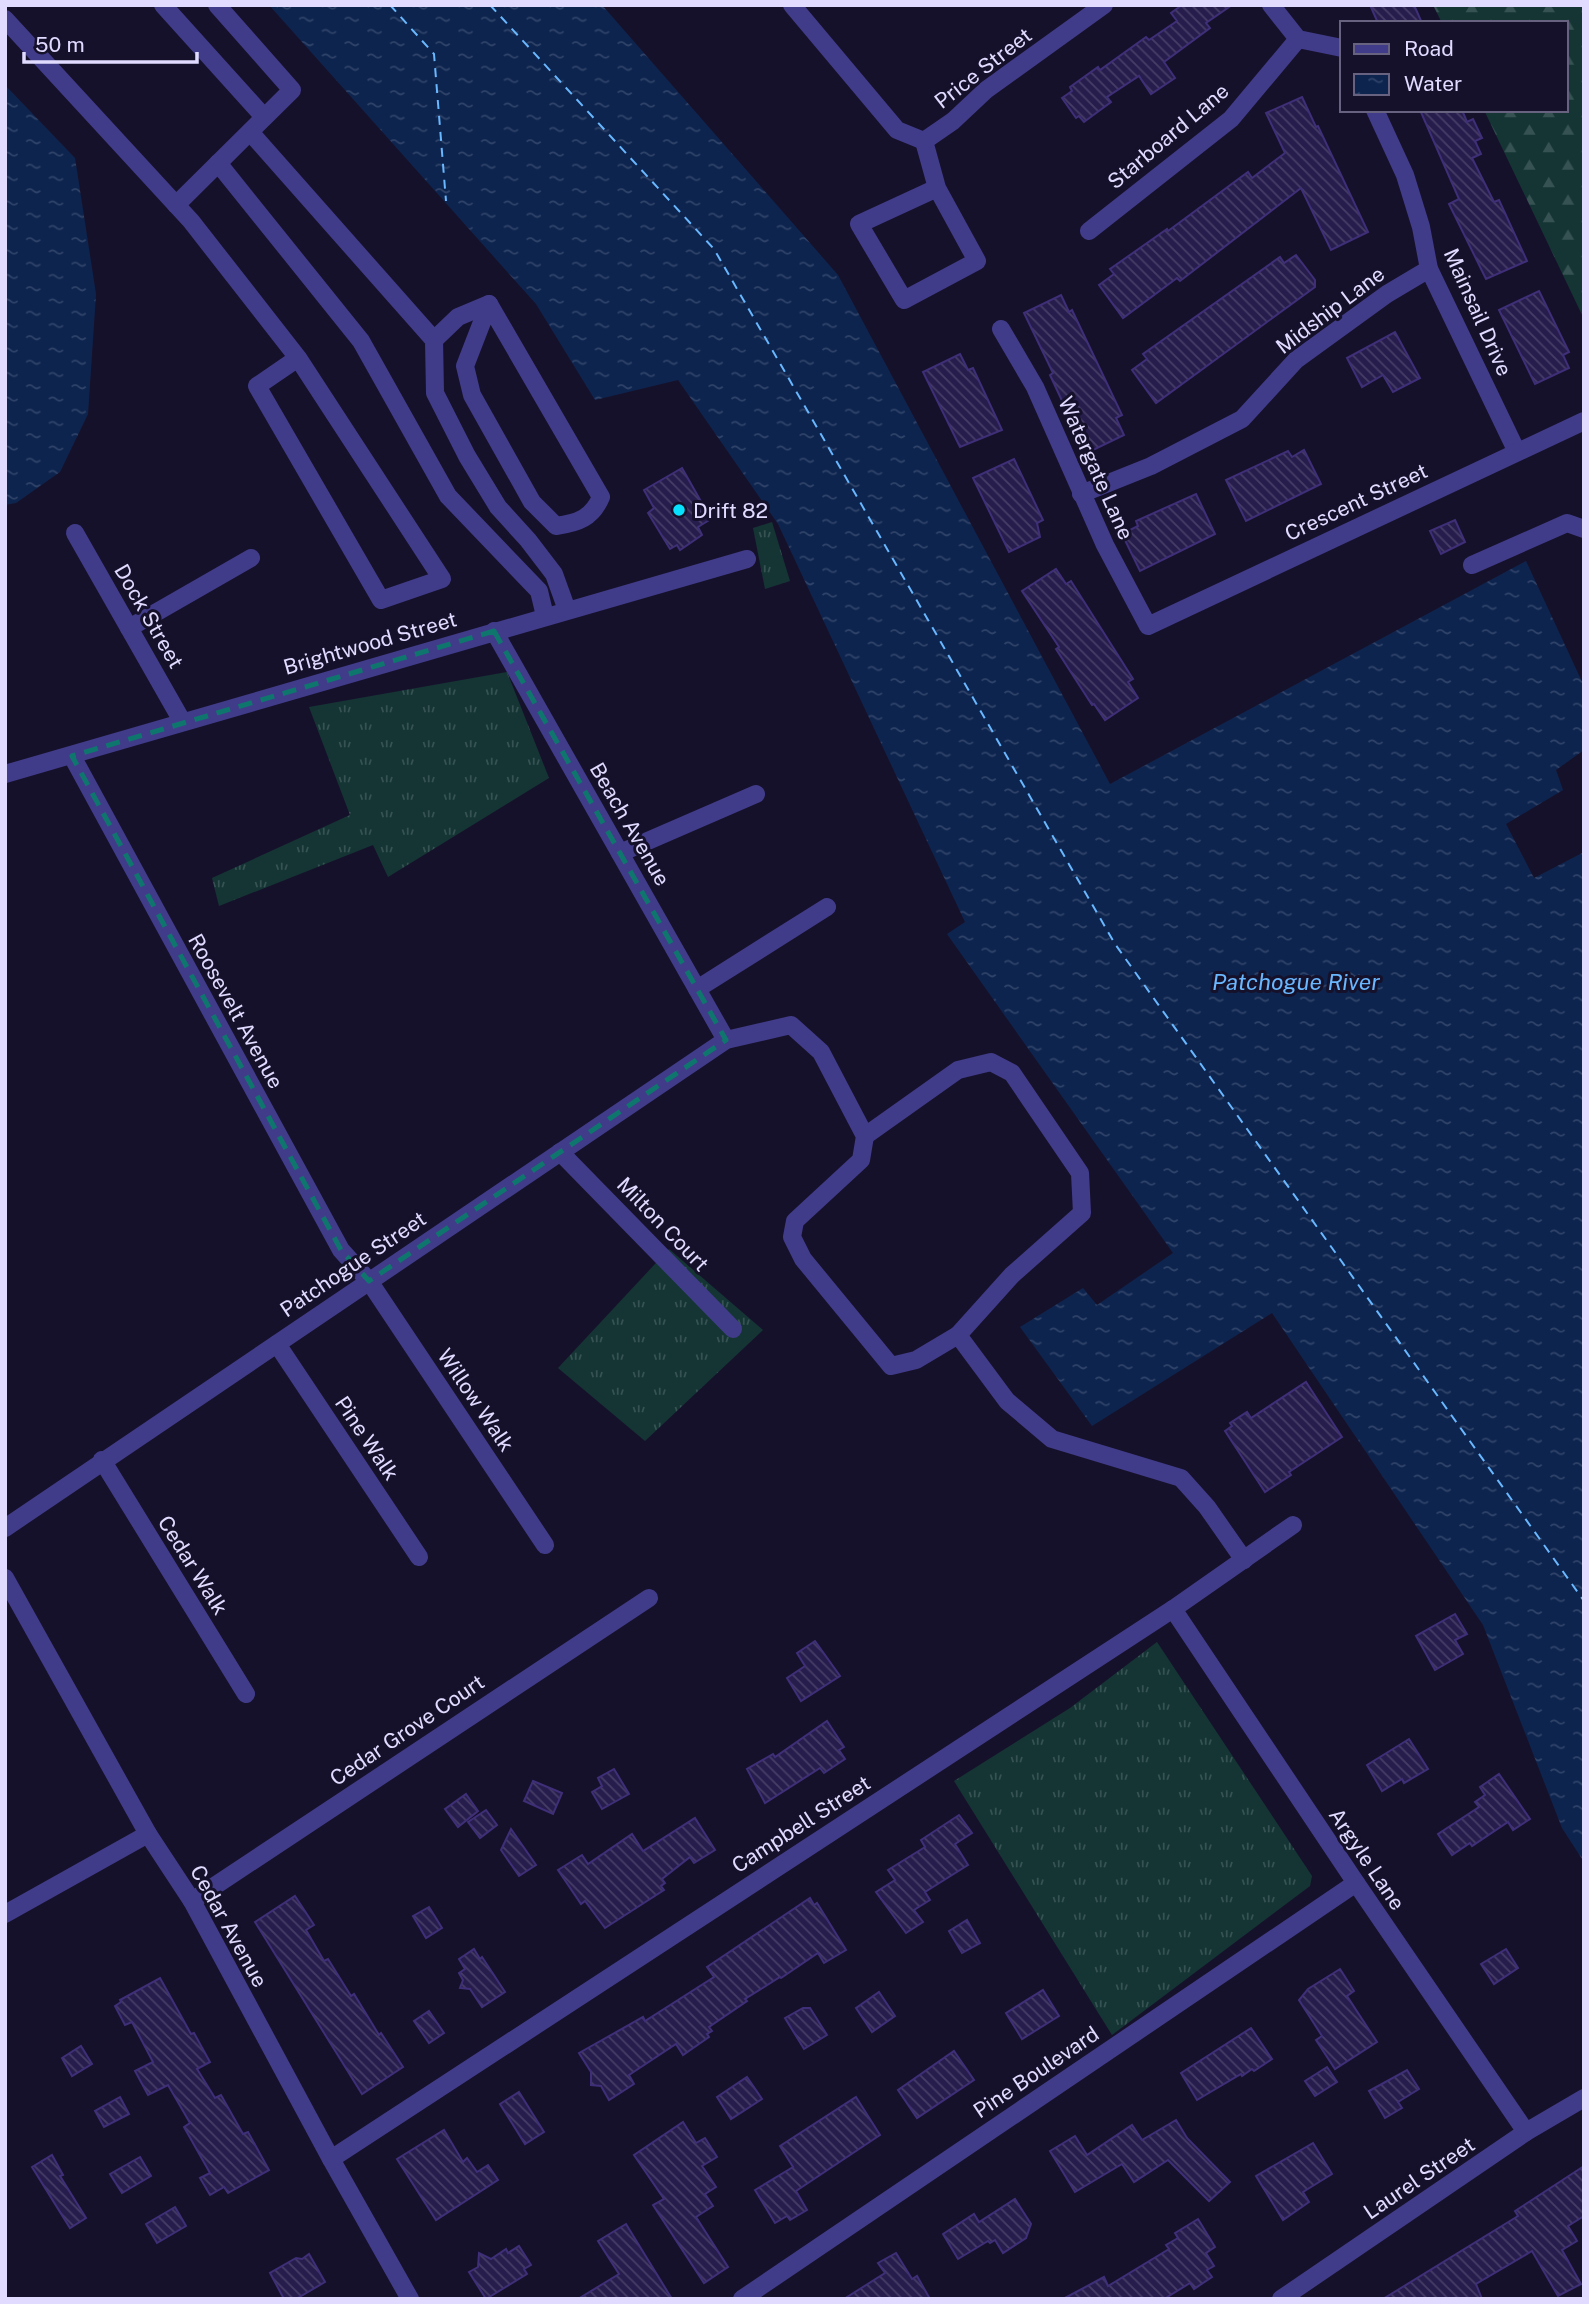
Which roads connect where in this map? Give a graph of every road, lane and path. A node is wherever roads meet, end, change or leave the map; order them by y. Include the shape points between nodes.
1 (163, 5) edge
2 (217, 5) edge
3 (792, 5) edge
4 (1104, 5) edge
5 (1271, 5) edge
6 (5, 19) edge
7 (1298, 39) junction
8 (1340, 48) edge
9 (1376, 112) edge
10 (264, 117) junction
11 (250, 132) junction
12 (924, 141) junction
13 (218, 163) junction
14 (937, 188) junction
15 (176, 205) junction
16 (1089, 231) dead end
17 (1429, 269) junction
18 (489, 304) junction
19 (1001, 329) dead end
20 (434, 340) junction
21 (298, 358) junction
22 (1584, 421) edge
23 (1517, 452) junction
24 (1081, 494) junction
25 (1584, 529) edge
26 (75, 534) dead end
27 (250, 558) dead end
28 (747, 559) dead end
29 (1472, 565) dead end
30 (566, 610) junction
31 (545, 616) junction
32 (1148, 626) joint
33 (130, 628) junction
34 (494, 631) junction
35 (182, 721) junction
36 (72, 756) junction
37 (5, 774) edge
38 (756, 794) dead end
39 (620, 853) junction
40 (827, 907) dead end
41 (697, 989) junction
42 (726, 1040) junction
43 (865, 1136) junction
44 (560, 1152) junction
45 (369, 1281) junction
46 (733, 1329) dead end
47 (958, 1335) junction
48 (277, 1344) junction
49 (102, 1460) junction
50 (1293, 1525) dead end
51 (5, 1528) edge
52 (545, 1545) dead end
53 (419, 1557) dead end
54 (1244, 1560) junction
55 (5, 1578) edge
56 (649, 1598) dead end
57 (1172, 1609) junction
58 (246, 1694) dead end
59 (148, 1834) junction
60 (1356, 1884) junction
61 (192, 1901) junction
62 (5, 1913) edge
63 (1584, 2098) edge
64 (1526, 2132) junction
65 (331, 2159) junction
66 (410, 2299) edge
67 (742, 2299) edge
68 (1281, 2299) edge

1 - 10 street
2 - 10 street via 292,90
3 - 12 street via 897,130
4 - 12 street, Price Street
5 - 7 street
6 - 15 street
7 - 8 street
7 - 16 street, Starboard Lane via 1231,119
9 - 17 street, Mainsail Drive via 1405,175
10 - 11 street
11 - 13 street
11 - 20 street
12 - 14 street
13 - 15 street
13 - 31 street via 361,341 448,496 539,591
14 - 14 street via 977,261 904,300 859,224
15 - 21 street
17 - 23 street, Mainsail Drive
17 - 24 street, Midship Lane via 1296,360 1242,419 1151,466
18 - 18 street via 601,497 595,511 577,523 556,526 532,502 472,396 465,366
18 - 20 street via 458,317
19 - 24 street, Watergate Lane via 1035,387
20 - 30 street via 435,393 498,507 554,574
21 - 21 street via 435,566 442,579 382,600 257,386
22 - 23 street, Crescent Street
23 - 32 street, Crescent Street
24 - 32 street, Watergate Lane
25 - 29 street via 1567,523
26 - 33 street, Dock Street
27 - 33 street
28 - 30 street, Brightwood Street
30 - 31 street, Brightwood Street
31 - 34 street, Brightwood Street
33 - 35 street, Dock Street
34 - 35 street, Brightwood Street
34 - 39 street, Beach Avenue
35 - 36 street, Brightwood Street
36 - 37 street, Brightwood Street
36 - 45 street, Roosevelt Avenue via 341,1251
38 - 39 street
39 - 41 street, Beach Avenue
40 - 41 street
41 - 42 street, Beach Avenue
42 - 43 street via 791,1025 821,1052
42 - 44 street, Patchogue Street
43 - 47 street via 860,1160 794,1221 792,1237 803,1259 891,1366 916,1360
43 - 47 street via 958,1070 991,1062 1012,1073 1080,1173 1082,1213 1012,1275
44 - 45 street, Patchogue Street
44 - 46 street, Milton Court
45 - 48 street, Patchogue Street
45 - 52 street, Willow Walk
47 - 54 street via 1007,1401 1052,1439 1181,1478
48 - 49 street, Patchogue Street
48 - 53 street, Pine Walk
49 - 51 street, Patchogue Street
49 - 58 street, Cedar Walk
50 - 54 street, Campbell Street
54 - 57 street, Campbell Street
55 - 59 street, Cedar Avenue
56 - 61 street, Cedar Grove Court
57 - 60 street, Argyle Lane
57 - 65 street, Campbell Street
59 - 61 street, Cedar Avenue
59 - 62 street
60 - 64 street, Argyle Lane
60 - 67 street, Pine Boulevard
61 - 65 street, Cedar Avenue
63 - 64 street, Laurel Street
64 - 68 street, Laurel Street
65 - 66 street, Cedar Avenue

